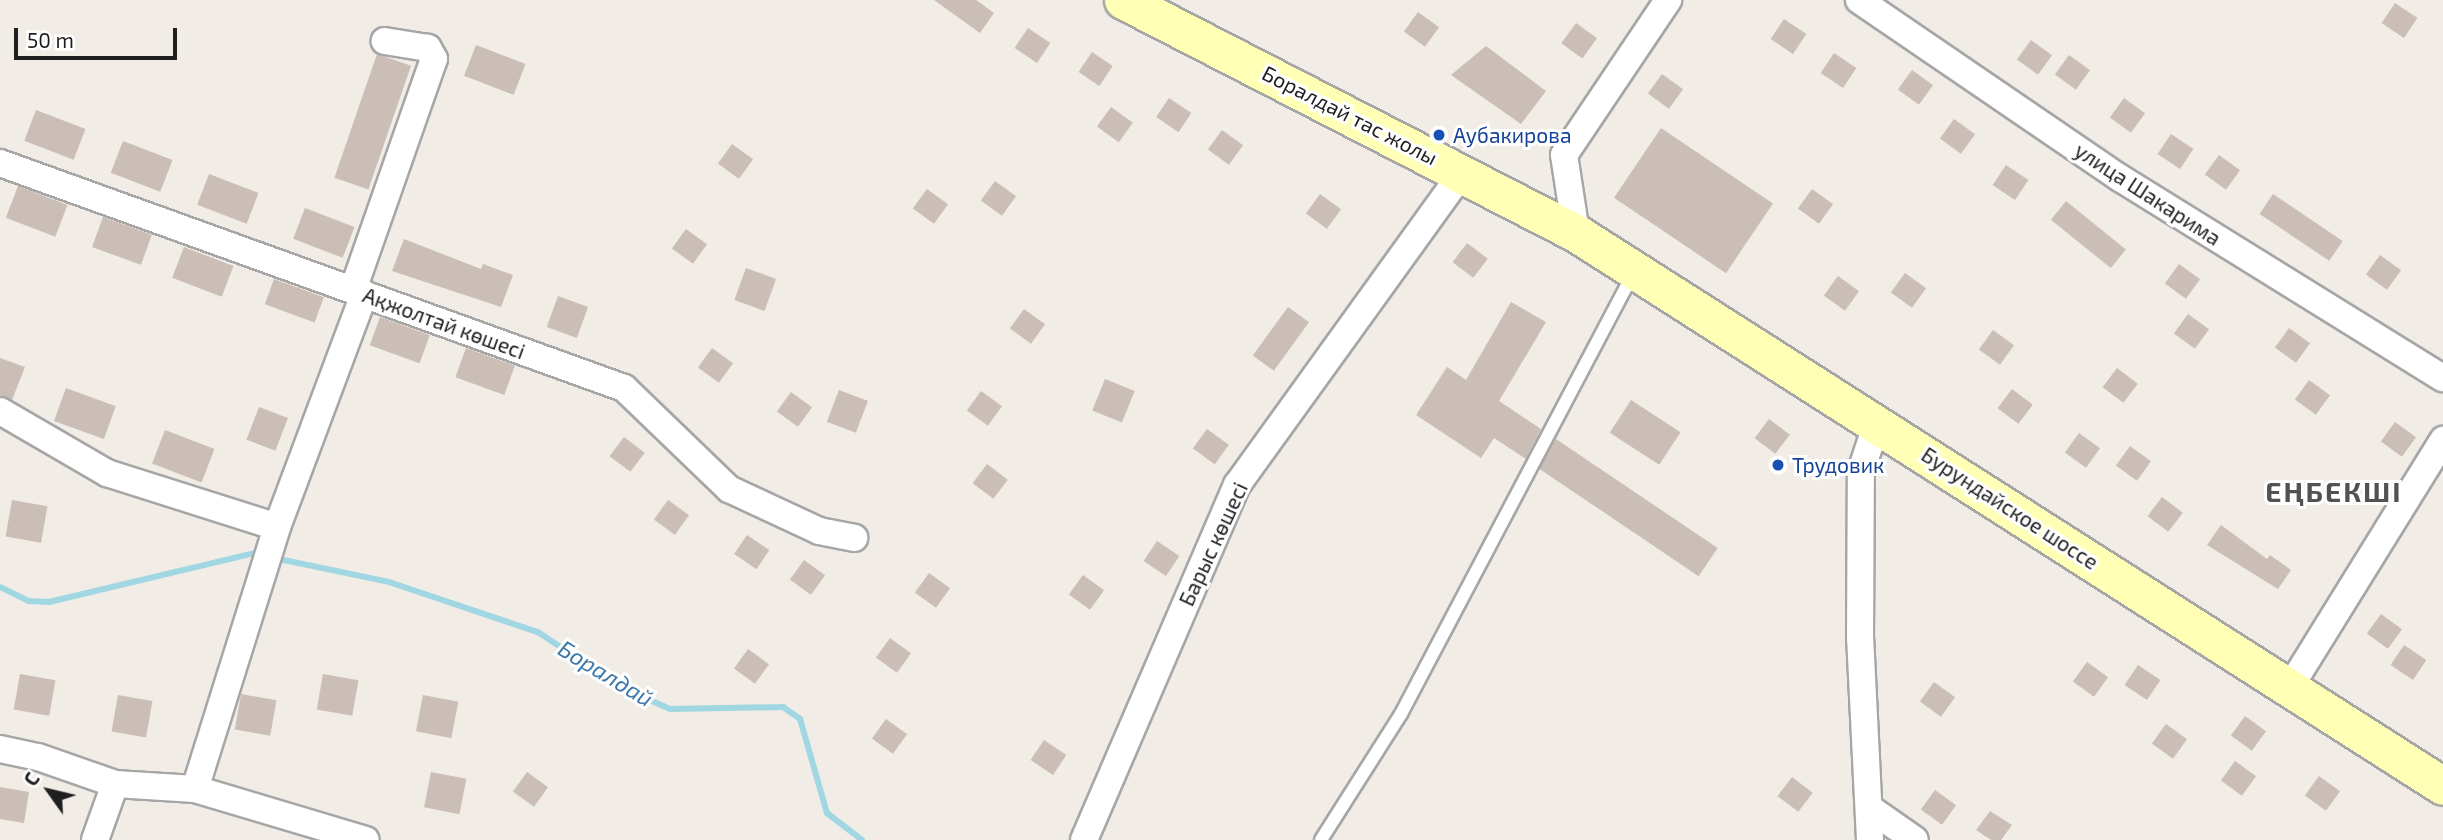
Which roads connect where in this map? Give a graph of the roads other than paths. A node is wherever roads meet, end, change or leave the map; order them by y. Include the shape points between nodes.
1 (1123, 0) edge
2 (1668, 0) edge
3 (1859, 0) edge
4 (385, 41) dead end
5 (0, 163) edge
6 (1463, 172) junction
7 (1576, 233) junction
8 (1634, 270) junction
9 (359, 292) junction
10 (2443, 379) edge
11 (0, 411) edge
12 (1877, 423) junction
13 (2443, 440) edge
14 (277, 527) junction
15 (854, 538) dead end
16 (2290, 687) junction
17 (0, 749) edge
18 (115, 783) junction
19 (2443, 786) edge
20 (195, 789) junction
21 (1872, 810) junction
22 (94, 840) edge
23 (366, 840) edge
24 (1084, 840) edge
25 (1321, 840) edge
26 (1870, 840) edge
27 (1915, 840) edge

1 - 6 main road, Боралдай тас жолы
2 - 7 street via 1564,155
3 - 10 street, улица Шакарима via 2120,178
4 - 9 street via 428,48 434,59
5 - 9 street, Ақжолтай көшесі
6 - 7 main road, Боралдай тас жолы
6 - 24 street, Барыс көшесі via 1237,485
7 - 8 main road, Бурундайское шоссе
8 - 12 main road, Бурундайское шоссе
8 - 25 lane via 1401,713
9 - 14 street
9 - 15 street, Ақжолтай көшесі via 624,388 729,489 820,531
11 - 14 street via 107,473
12 - 16 main road, Бурундайское шоссе
12 - 21 street via 1860,485 1860,638
13 - 16 street
14 - 20 street
16 - 19 main road, Бурундайское шоссе
17 - 18 street
18 - 20 street
18 - 22 street
20 - 23 street
21 - 26 street
21 - 27 street

